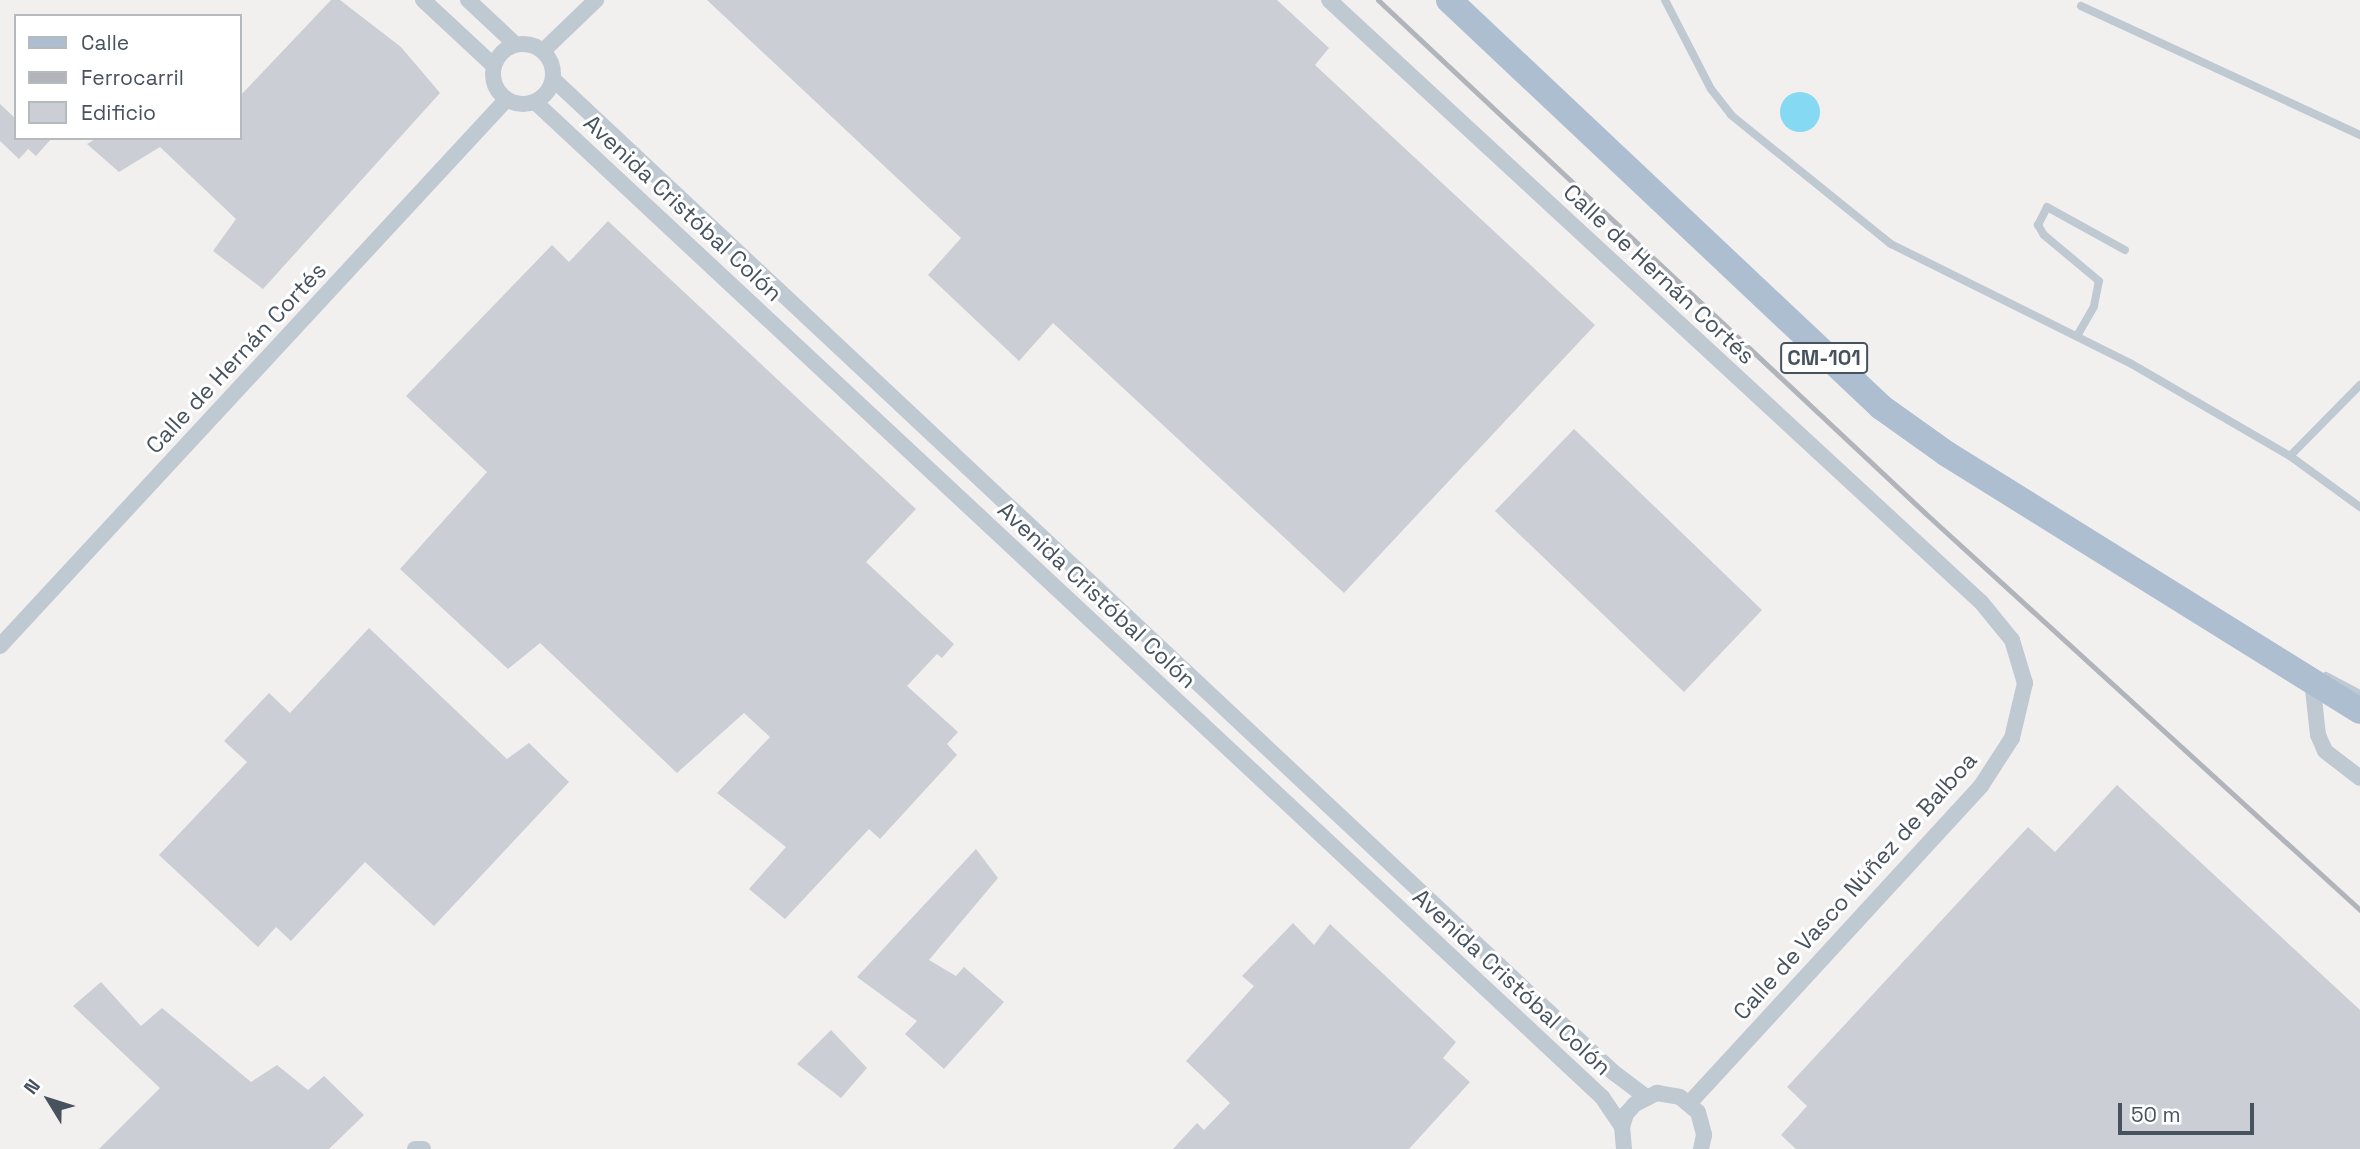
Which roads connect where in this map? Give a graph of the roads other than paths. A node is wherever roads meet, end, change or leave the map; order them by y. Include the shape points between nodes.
1 (423, 0) edge
2 (468, 0) edge
3 (596, 0) edge
4 (1329, 0) edge
5 (1449, 0) edge
6 (1665, 0) edge
7 (2081, 6) dead end
8 (515, 44) junction
9 (544, 51) junction
10 (493, 65) junction
11 (553, 79) junction
12 (506, 100) junction
13 (535, 102) junction
14 (2360, 135) edge
15 (2125, 250) dead end
16 (2077, 336) junction
17 (2360, 385) edge
18 (2290, 456) junction
19 (2360, 508) edge
20 (2255, 643) junction
21 (0, 646) edge
22 (2312, 680) junction
23 (2025, 683) joint
24 (2360, 694) edge
25 (2360, 711) edge
26 (2359, 776) edge
27 (1646, 1097) junction
28 (1690, 1103) junction
29 (1622, 1127) junction
30 (1703, 1148) edge
31 (415, 1149) edge
32 (423, 1149) edge
33 (1624, 1149) edge

1 - 10 street
2 - 8 street
3 - 9 street
4 - 23 street, Calle de Hernán Cortés via 1981,601 2012,640
5 - 20 main road, CM-101 via 1881,407 1947,454
6 - 16 lane via 1711,89 1731,115 1776,154 1891,244
7 - 14 lane
8 - 9 street
8 - 10 street
9 - 11 street
10 - 12 street via 494,84
11 - 13 street
11 - 27 street, Avenida Cristóbal Colón via 1603,1062
12 - 13 street
12 - 21 street, Calle de Hernán Cortés
13 - 29 street, Avenida Cristóbal Colón via 1602,1097
15 - 16 lane via 2047,207 2038,225 2043,235 2099,281 2094,306
16 - 18 lane
17 - 18 lane
18 - 19 lane
20 - 22 main road, CM-101
20 - 24 lane
22 - 25 main road, CM-101
22 - 26 street via 2322,743
23 - 28 street, Calle de Vasco Núñez de Balboa via 2012,738 1982,786
27 - 28 street via 1669,1094
27 - 29 street via 1635,1104
28 - 30 street via 1702,1123
29 - 33 street
31 - 32 street

